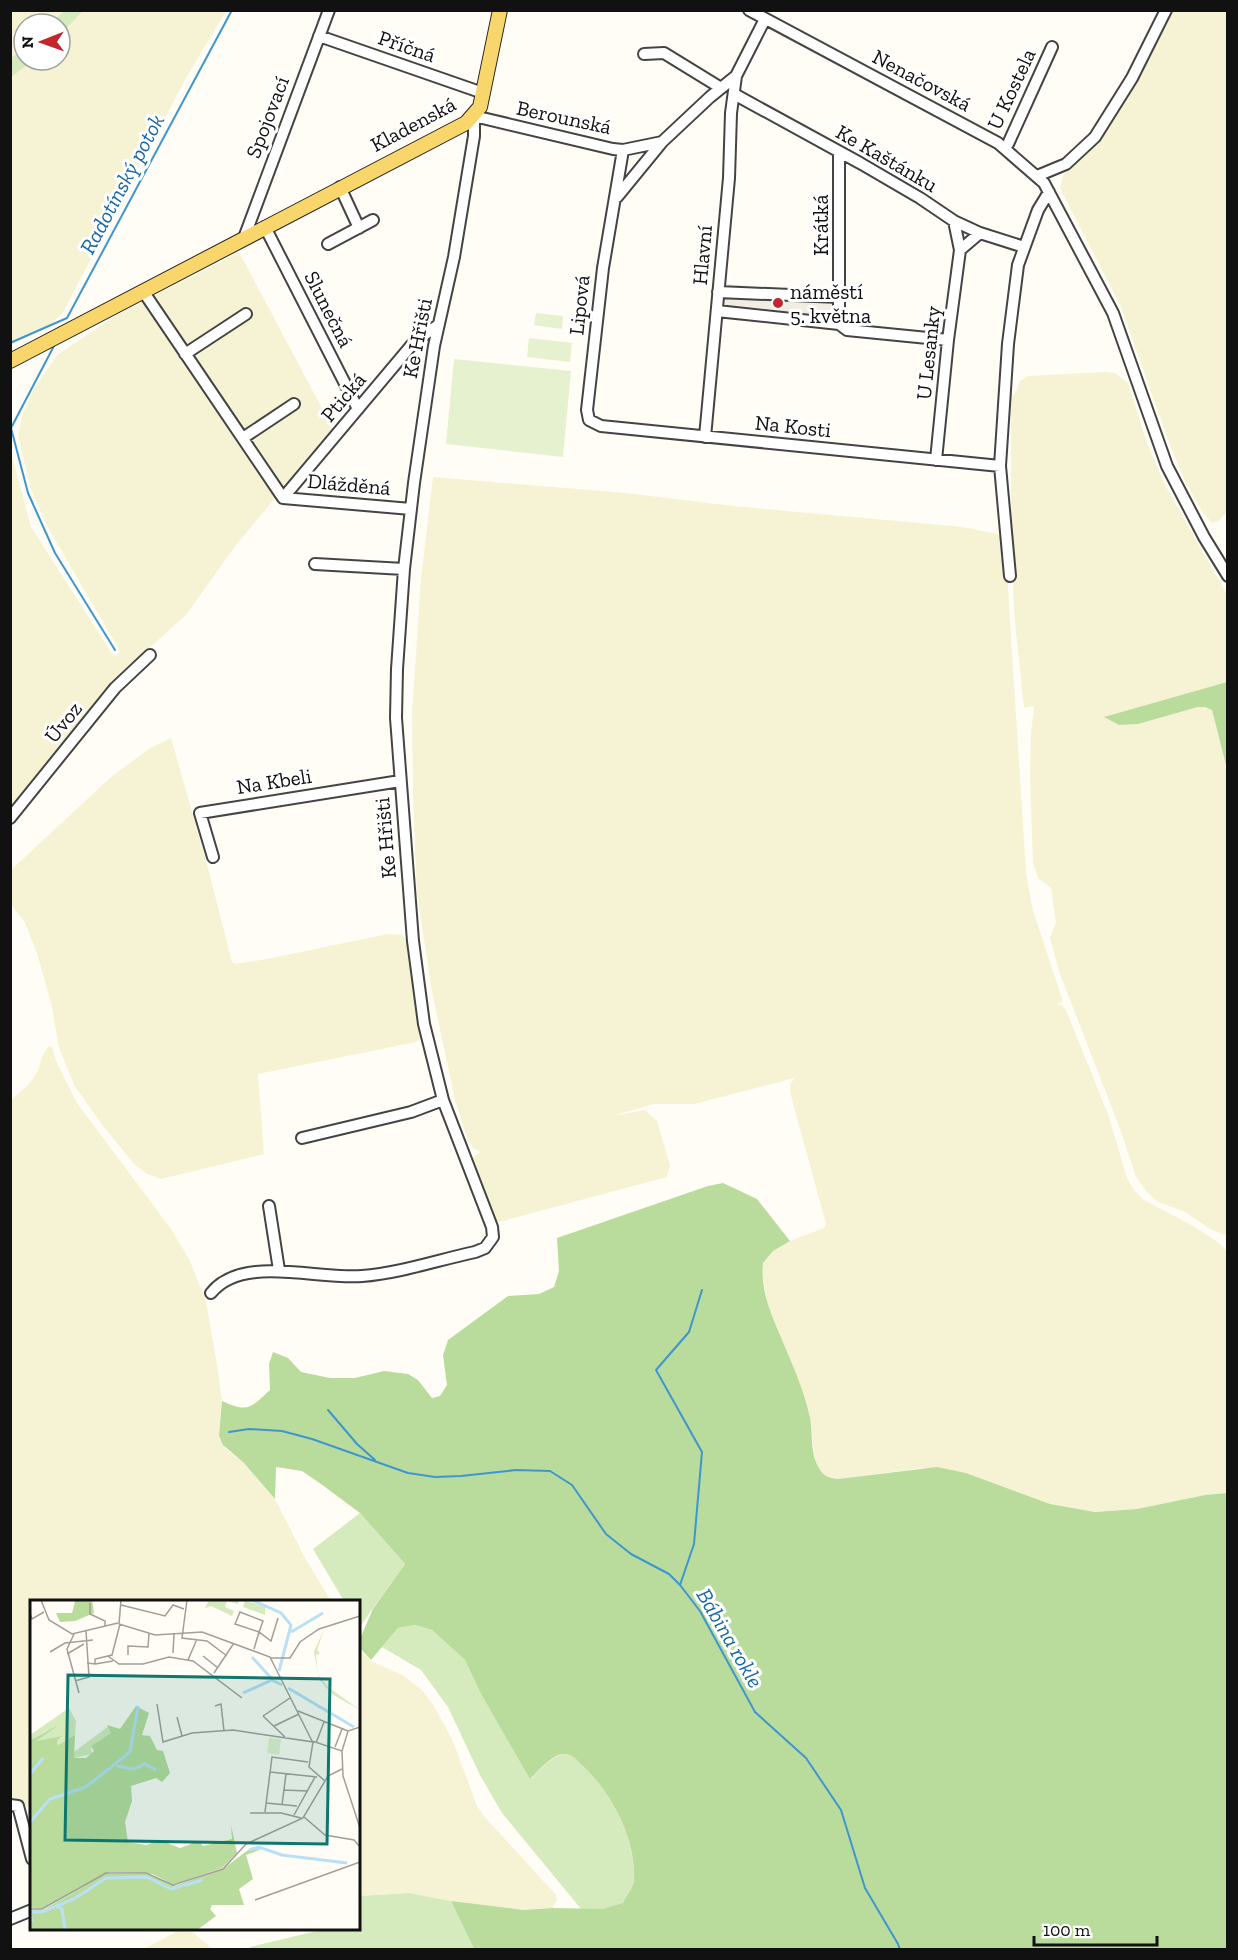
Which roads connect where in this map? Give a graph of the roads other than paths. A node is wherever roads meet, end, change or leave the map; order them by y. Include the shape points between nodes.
1 (329, 10) edge
2 (500, 10) edge
3 (750, 10) edge
4 (1166, 10) edge
5 (765, 19) junction
6 (319, 36) junction
7 (1052, 47) dead end
8 (644, 54) dead end
9 (736, 76) junction
10 (721, 88) junction
11 (483, 93) junction
12 (734, 94) junction
13 (474, 116) junction
14 (662, 142) junction
15 (1004, 147) junction
16 (623, 150) junction
17 (839, 153) junction
18 (1037, 176) junction
19 (340, 187) junction
20 (1049, 192) junction
21 (616, 198) junction
22 (373, 220) dead end
23 (954, 221) junction
24 (265, 227) junction
25 (359, 228) junction
26 (980, 233) junction
27 (244, 238) junction
28 (328, 244) dead end
29 (1024, 247) junction
30 (960, 250) junction
31 (142, 291) junction
32 (718, 292) junction
33 (839, 297) junction
34 (717, 311) junction
35 (246, 314) dead end
36 (839, 324) junction
37 (437, 326) junction
38 (948, 340) junction
39 (185, 354) junction
40 (10, 361) edge
41 (294, 404) dead end
42 (358, 409) junction
43 (587, 416) joint
44 (705, 437) junction
45 (243, 438) junction
46 (936, 460) junction
47 (1000, 466) junction
48 (283, 498) junction
49 (411, 509) junction
50 (315, 564) dead end
51 (404, 569) junction
52 (1010, 576) dead end
53 (1227, 576) edge
54 (150, 656) dead end
55 (400, 781) junction
56 (10, 818) edge
57 (213, 857) dead end
58 (443, 1100) junction
59 (302, 1138) dead end
60 (269, 1206) dead end
61 (279, 1270) junction
62 (211, 1293) dead end
63 (14, 1806) edge
64 (30, 1811) edge
65 (30, 1853) edge
66 (30, 1911) edge
67 (10, 1919) edge

1 - 6 street, Spojovací
2 - 11 main road, Kladenská
3 - 5 street, Nenačovská
4 - 18 street via 1132,78 1095,137 1066,164
5 - 9 street
5 - 15 street, Nenačovská
6 - 11 street, Příčná
6 - 27 street, Spojovací
7 - 15 street, U Kostela
8 - 10 street via 664,53
9 - 10 street
9 - 12 street, Hlavní
10 - 14 street
11 - 13 main road, Kladenská
12 - 17 street, Ke Kaštánku
12 - 32 street, Hlavní
13 - 16 street, Berounská
13 - 19 main road, Kladenská
13 - 37 street, Ke Hřišti via 454,257
14 - 16 street, Berounská
14 - 21 street, Lipová
15 - 18 street, Nenačovská
16 - 21 street, Lipová
17 - 23 street, Ke Kaštánku
17 - 33 street, Krátká
18 - 20 street, Nenačovská
19 - 24 main road, Kladenská
19 - 25 street
20 - 29 street
20 - 53 street, Nenačovská via 1113,313 1167,466
21 - 43 street, Lipová via 603,268
22 - 25 street
23 - 26 street, Ke Kaštánku
23 - 30 street, U Lesanky
24 - 27 main road, Kladenská
24 - 42 street, Slunečná
25 - 28 street
26 - 29 street, Ke Kaštánku
26 - 30 street
27 - 31 main road, Kladenská
29 - 47 street via 1008,344
30 - 38 street, U Lesanky
31 - 39 street
31 - 40 main road, Kladenská
32 - 33 street
32 - 34 street, Hlavní
33 - 36 street
34 - 36 street
34 - 44 street, Hlavní
35 - 39 street
36 - 38 street via 847,330
37 - 42 street, Ptická via 415,341
37 - 49 street, Ke Hřišti
38 - 46 street, U Lesanky
39 - 45 street
41 - 45 street
42 - 48 street, Ptická
43 - 44 street, Na Kosti via 601,426
44 - 46 street, Na Kosti
45 - 48 street
46 - 47 street, Na Kosti
47 - 52 street
48 - 49 street, Dlážděná
49 - 51 street, Ke Hřišti
50 - 51 street
51 - 55 street, Ke Hřišti via 396,718
54 - 56 street, Úvoz via 115,688
55 - 57 street, Na Kbeli via 200,813
55 - 58 street, Ke Hřišti via 417,981
58 - 59 street via 411,1112
58 - 61 street, Ke Hřišti via 492,1227 493,1237 485,1248 362,1276 306,1275
60 - 61 street
61 - 62 street, Ke Hřišti via 237,1276
63 - 64 street
63 - 65 street
66 - 67 street

